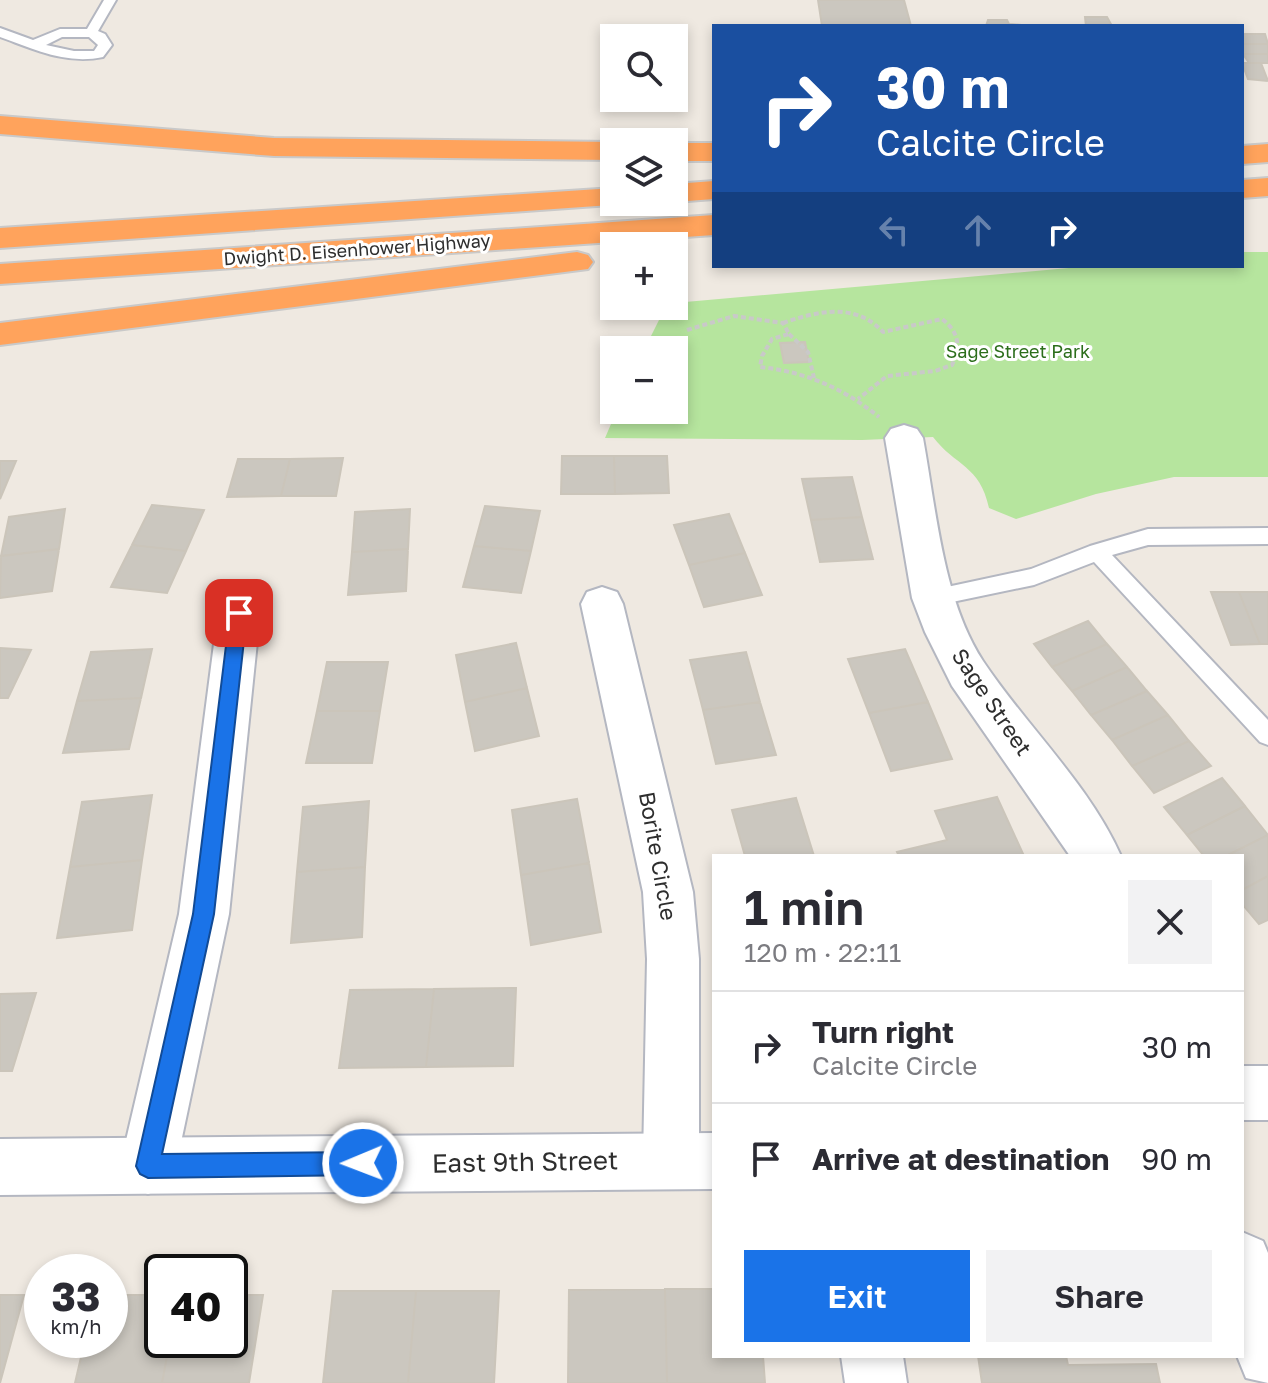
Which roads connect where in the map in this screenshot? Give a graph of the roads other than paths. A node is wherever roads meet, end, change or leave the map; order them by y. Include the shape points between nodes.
1 (110, 0) edge
2 (0, 32) edge
3 (91, 33) junction
4 (36, 44) junction
5 (0, 111) edge
6 (0, 125) edge
7 (103, 131) junction
8 (600, 151) edge
9 (688, 152) edge
10 (712, 152) edge
11 (1268, 153) edge
12 (1244, 155) edge
13 (1268, 187) edge
14 (1244, 189) edge
15 (712, 190) edge
16 (688, 192) edge
17 (600, 198) edge
18 (712, 225) edge
19 (0, 238) edge
20 (712, 239) edge
21 (688, 244) edge
22 (600, 258) edge
23 (0, 274) edge
24 (0, 334) edge
25 (904, 438) road end
26 (1268, 536) edge
27 (1097, 552) junction
28 (933, 598) junction
29 (602, 604) dead end
30 (239, 613) dead end
31 (1268, 735) edge
32 (1096, 854) edge
33 (1244, 1093) edge
34 (1268, 1093) edge
35 (692, 1160) edge
36 (148, 1166) junction
37 (0, 1167) edge
38 (1244, 1269) edge
39 (1268, 1356) edge
40 (872, 1358) edge
41 (876, 1383) edge

1 - 3 lane
2 - 4 lane
3 - 4 lane via 60,33
3 - 4 lane via 105,45 86,57
5 - 7 highway
6 - 7 highway
7 - 8 highway via 274,147
9 - 10 highway
11 - 12 highway
13 - 14 highway
15 - 16 highway
17 - 19 highway, Dwight D. Eisenhower Highway
18 - 23 highway, Dwight D. Eisenhower Highway
20 - 21 highway
22 - 24 highway
25 - 28 street, Sage Street
26 - 27 lane via 1148,537
27 - 28 lane via 1034,577
27 - 31 lane
28 - 32 street, Sage Street via 967,673
29 - 35 street, Borite Circle via 668,892
30 - 36 street via 204,914
33 - 34 street
35 - 36 street, East 9th Street
36 - 37 street, East 9th Street
38 - 39 street
40 - 41 street

